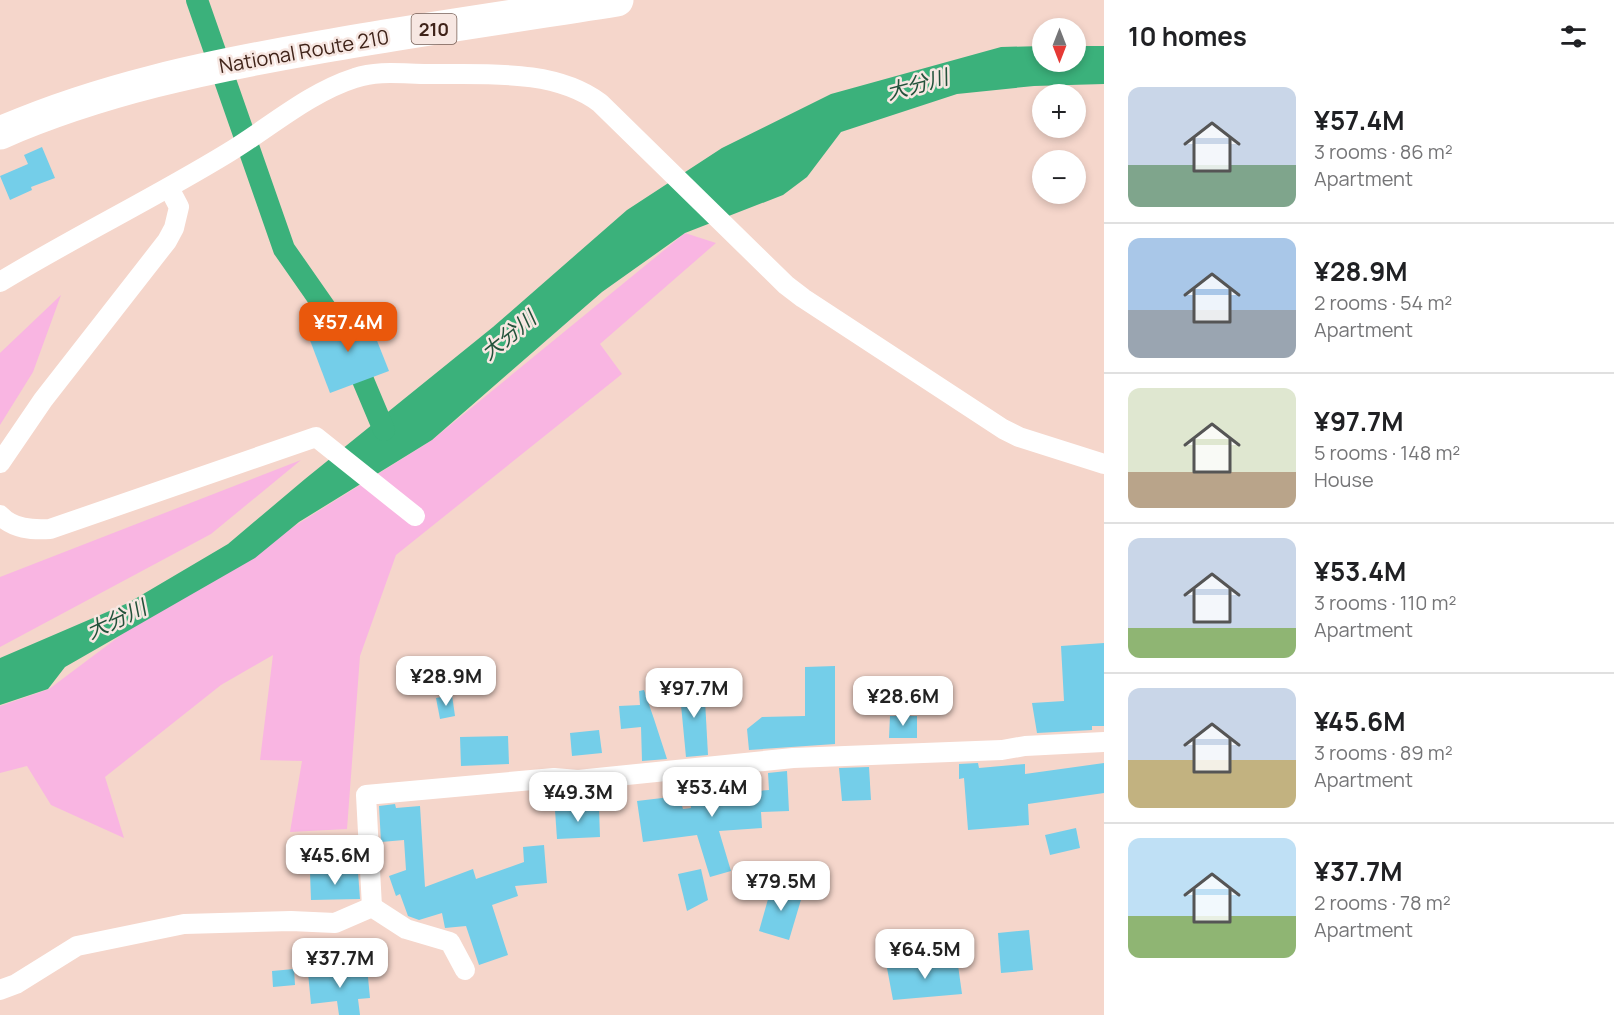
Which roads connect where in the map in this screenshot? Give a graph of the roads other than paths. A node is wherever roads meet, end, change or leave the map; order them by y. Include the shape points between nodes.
1 (616, 0) edge
2 (0, 133) edge
3 (169, 188) junction
4 (0, 282) edge
5 (0, 463) edge
6 (1104, 464) edge
7 (0, 515) edge
8 (415, 516) dead end
9 (1104, 742) edge
10 (372, 907) junction
11 (465, 969) dead end
12 (0, 990) edge

1 - 2 highway, National Route 210 / 210 via 187,72 106,94
3 - 4 street
3 - 5 street via 179,207 167,241
3 - 6 street via 309,100 344,82 369,75 494,75 568,86 590,96 636,136 795,292 991,422 1019,437
7 - 8 street via 11,525 50,529 316,437
9 - 10 street via 793,758 578,780 554,778 366,795
10 - 11 street via 406,929 450,942
10 - 12 street via 335,923 184,924 77,946

